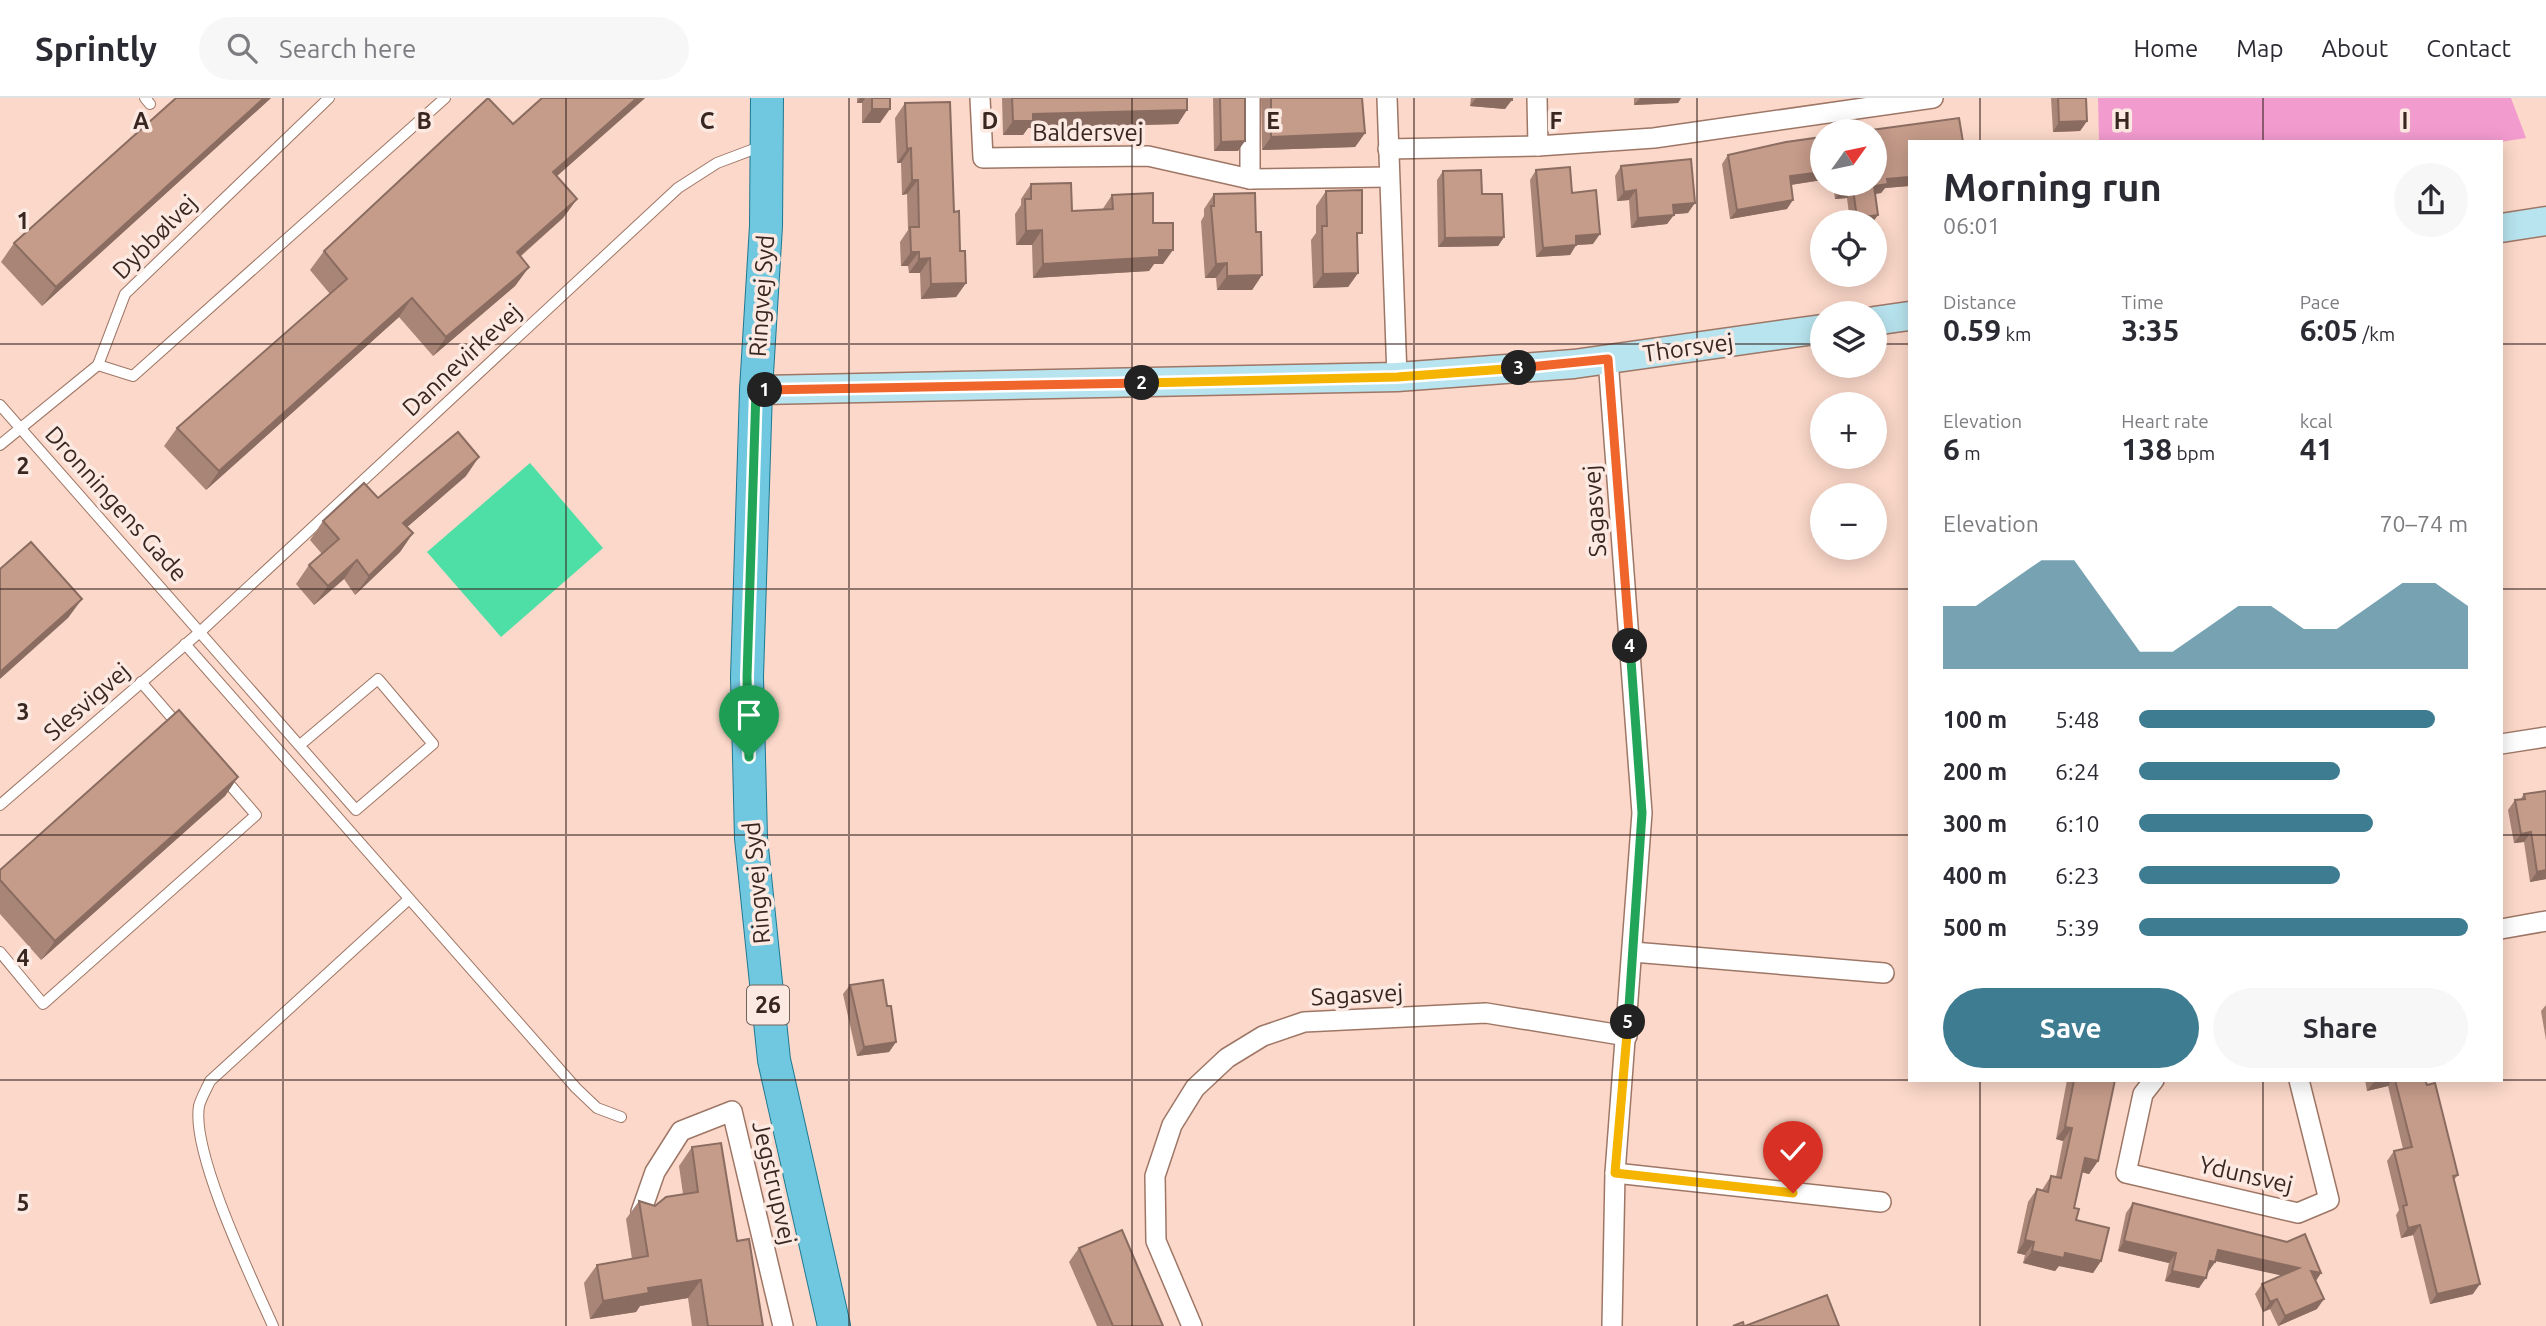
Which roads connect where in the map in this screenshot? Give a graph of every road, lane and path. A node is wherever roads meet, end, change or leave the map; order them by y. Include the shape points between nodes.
1 (329, 98) edge
2 (445, 98) edge
3 (767, 98) edge
4 (981, 98) edge
5 (1250, 98) edge
6 (1387, 98) edge
7 (1537, 98) edge
8 (1933, 98) edge
9 (768, 144) junction
10 (1538, 146) junction
11 (1388, 149) junction
12 (1389, 177) junction
13 (1250, 179) junction
14 (2546, 221) edge
15 (2503, 228) edge
16 (1908, 316) edge
17 (1887, 319) edge
18 (1810, 330) edge
19 (1608, 359) junction
20 (98, 365) junction
21 (1397, 377) junction
22 (756, 390) junction
23 (0, 405) edge
24 (20, 427) junction
25 (0, 444) edge
26 (201, 631) junction
27 (185, 644) junction
28 (141, 682) junction
29 (185, 733) edge
30 (2546, 737) edge
31 (2503, 744) edge
32 (300, 745) junction
33 (220, 774) edge
34 (0, 805) edge
35 (409, 899) junction
36 (2546, 921) edge
37 (2503, 929) edge
38 (0, 952) edge
39 (1633, 952) junction
40 (1884, 973) dead end
41 (1627, 1036) junction
42 (2152, 1082) edge
43 (2300, 1082) edge
44 (621, 1117) dead end
45 (1615, 1173) junction
46 (1881, 1202) dead end
47 (641, 1212) edge
48 (273, 1326) edge
49 (783, 1326) edge
50 (834, 1326) edge
51 (1192, 1326) edge
52 (1612, 1326) edge

1 - 20 lane, Dybbølvej via 125,294
2 - 20 lane via 133,376
3 - 9 main road, Ringvej Syd / 26
4 - 13 street, Baldersvej via 983,158 1148,156
5 - 13 street
6 - 11 street
7 - 10 street
8 - 10 street via 1654,138
9 - 22 main road, Ringvej Syd / 26
9 - 26 lane, Dannevirkevej via 717,163 678,188
10 - 11 street
11 - 12 street
12 - 13 street, Baldersvej
12 - 21 street
14 - 15 street
16 - 17 street
18 - 19 street, Thorsvej
19 - 21 street, Thorsvej
19 - 39 street, Sagasvej via 1642,813
20 - 24 lane
21 - 22 street, Thorsvej
22 - 50 main road, Ringvej Syd / 26 via 747,677 751,838 774,1060
23 - 24 lane, Dronningens Gade
24 - 25 lane
24 - 26 lane, Dronningens Gade
26 - 27 lane, Slesvigvej
26 - 32 lane, Dronningens Gade
27 - 28 lane, Slesvigvej
27 - 35 lane
28 - 29 lane
28 - 34 lane, Slesvigvej
30 - 31 street
32 - 32 lane, Dronningens Gade via 378,680 433,744 356,810
33 - 38 lane via 256,815 43,1004
35 - 44 lane via 576,1088 597,1108
35 - 48 lane via 211,1081 199,1106 204,1153
36 - 37 street
39 - 40 street
39 - 41 street, Sagasvej
41 - 45 street, Sagasvej
41 - 51 street, Sagasvej via 1486,1013 1317,1021 1263,1036 1227,1058 1195,1088 1172,1125 1155,1176 1156,1241
42 - 43 street, Ydunsvej via 2143,1094 2126,1173 2298,1213 2329,1200
45 - 46 street
45 - 52 street, Sagasvej
47 - 49 street, Jegstrupvej via 655,1172 681,1131 732,1111

